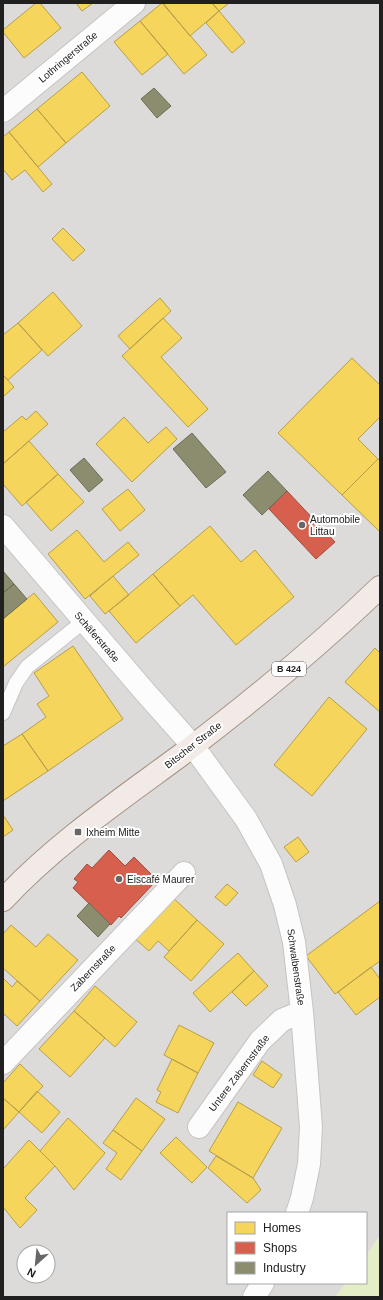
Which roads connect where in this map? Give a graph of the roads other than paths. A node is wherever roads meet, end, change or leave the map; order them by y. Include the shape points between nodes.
1 (134, 3) edge
2 (3, 111) edge
3 (3, 526) edge
4 (380, 587) edge
5 (84, 621) junction
6 (3, 713) edge
7 (193, 746) junction
8 (184, 874) dead end
9 (5, 892) edge
10 (302, 1012) junction
11 (3, 1063) edge
12 (199, 1127) dead end
13 (297, 1212) edge
14 (262, 1284) edge
15 (254, 1297) edge

1 - 2 street, Lothringerstraße
3 - 5 street, Schäferstraße
4 - 7 main road, Bitscher Straße / B 424 via 343,623 272,684
5 - 6 lane via 27,667 16,682
5 - 7 street, Schäferstraße
7 - 9 main road, Bitscher Straße / B 424 via 78,832
7 - 10 street, Schwalbenstraße via 246,819 270,864 285,905 294,942
8 - 11 street, Zabernstraße
10 - 12 street, Untere Zabernstraße via 282,1020 260,1041
10 - 13 street, Schwalbenstraße via 311,1127 309,1164
14 - 15 street

